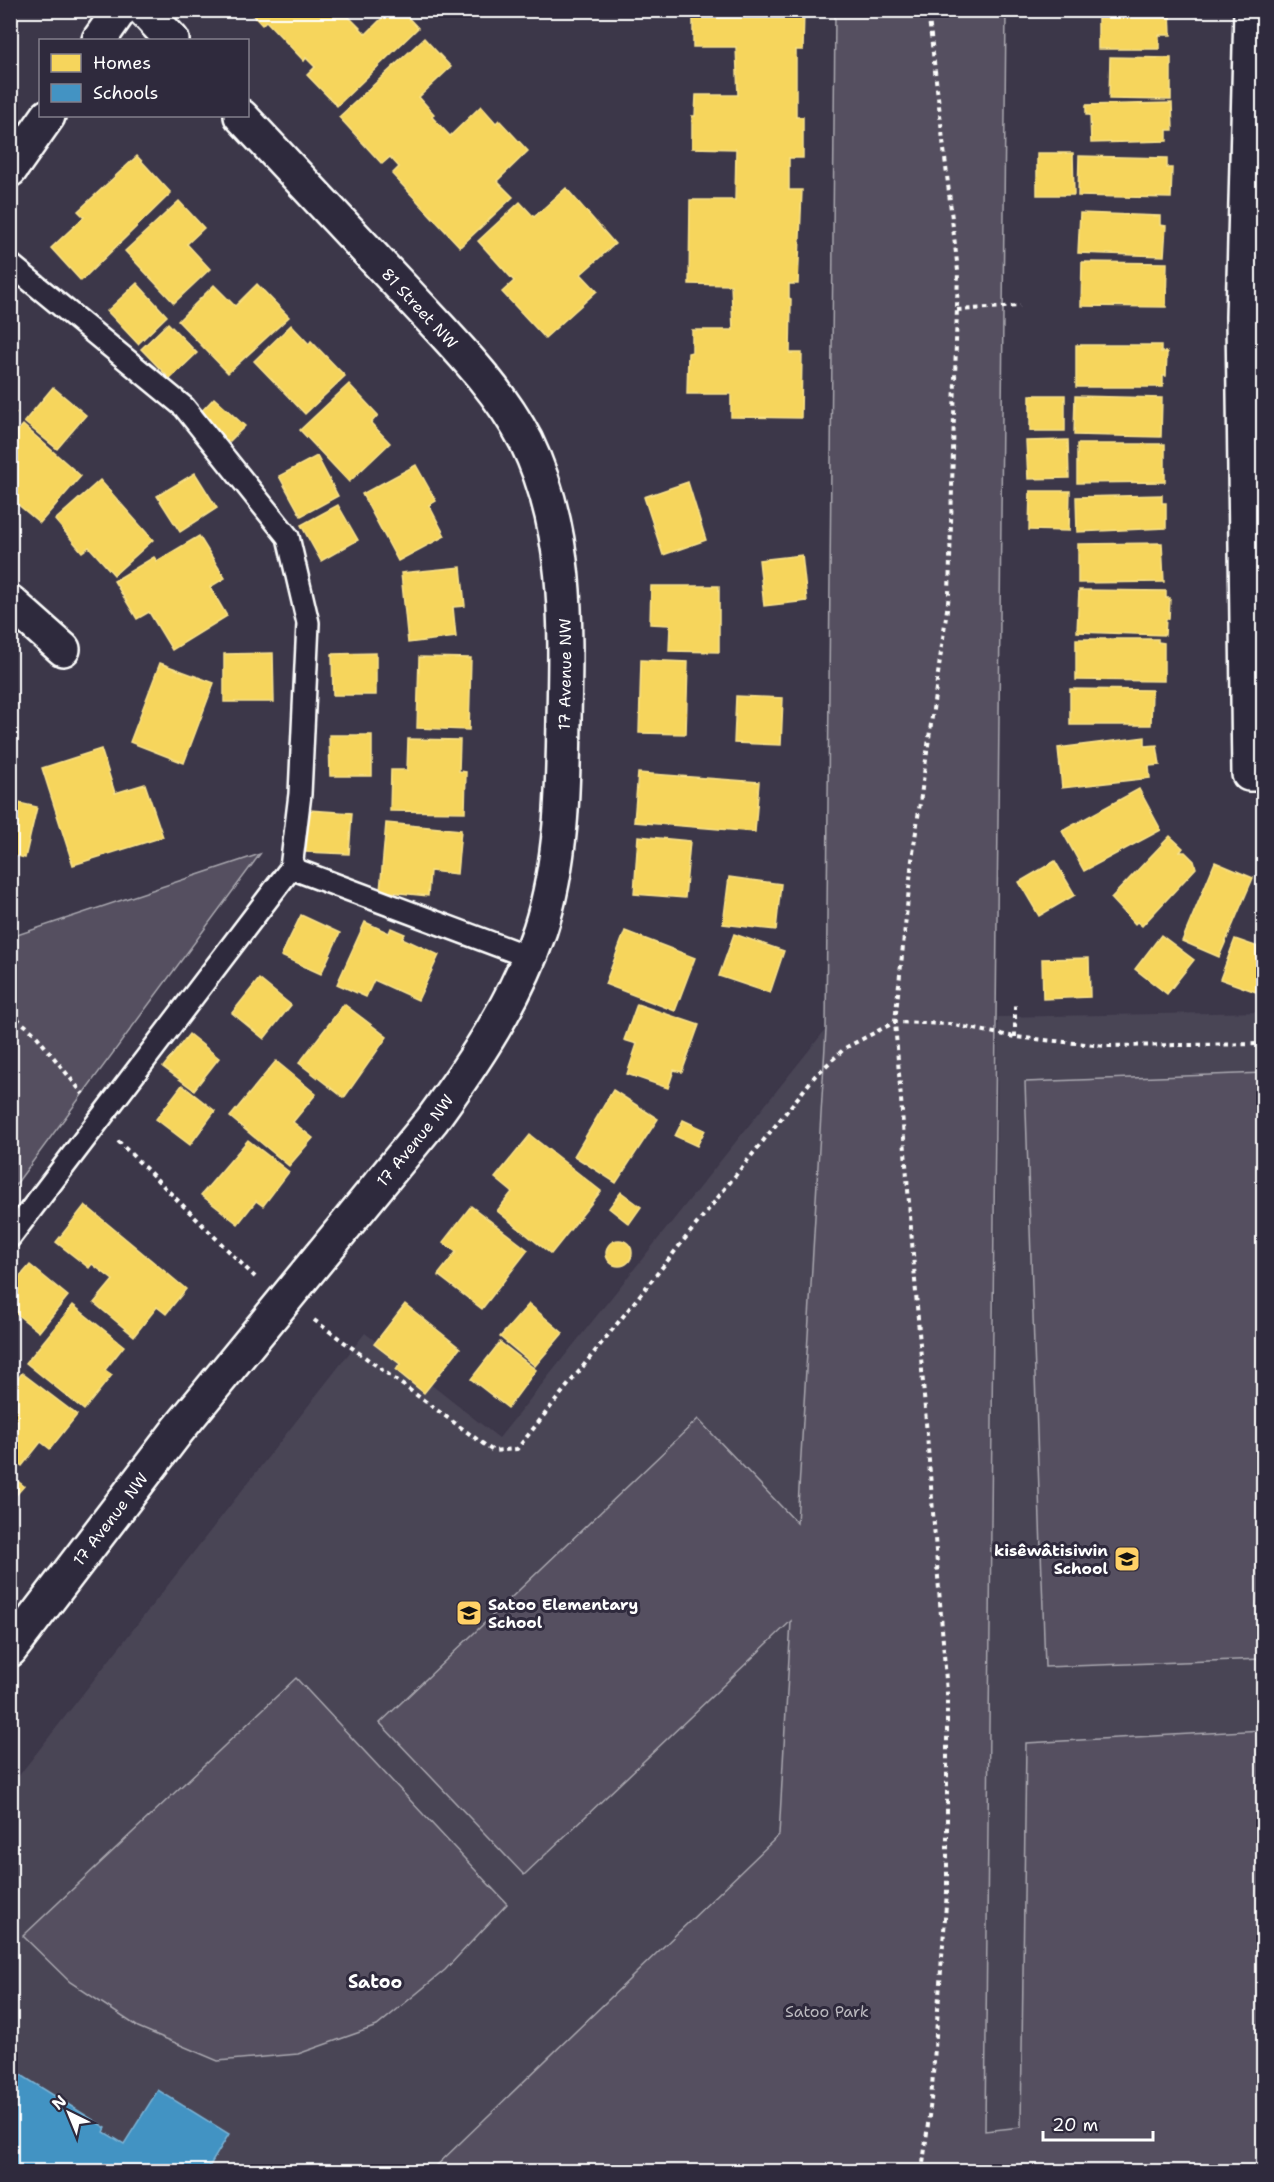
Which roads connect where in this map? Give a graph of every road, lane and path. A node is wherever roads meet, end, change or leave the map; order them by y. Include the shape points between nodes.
1 (120, 10) edge
2 (144, 10) edge
3 (928, 10) edge
4 (1251, 10) edge
5 (100, 39) edge
6 (171, 39) edge
7 (47, 117) edge
8 (243, 117) edge
9 (10, 170) edge
10 (10, 264) edge
11 (1020, 306) dead end
12 (957, 310) junction
13 (555, 528) joint
14 (10, 602) edge
15 (63, 649) dead end
16 (1256, 774) edge
17 (291, 868) junction
18 (529, 957) junction
19 (1016, 1003) dead end
20 (10, 1012) edge
21 (895, 1022) junction
22 (1015, 1037) junction
23 (1263, 1044) edge
24 (99, 1121) junction
25 (10, 1237) edge
26 (255, 1277) dead end
27 (314, 1320) dead end
28 (10, 1650) edge
29 (922, 2172) edge

1 - 5 street
2 - 6 street
3 - 12 path via 958,271
4 - 16 street via 1243,317
7 - 9 street
8 - 13 street, 81 Street NW via 482,376 525,440
10 - 17 lane via 184,407 288,537 308,623 300,794
11 - 12 path
12 - 21 path via 950,595 912,860
13 - 18 street, 17 Avenue NW via 564,584 563,783 551,888
14 - 15 street
17 - 18 lane
17 - 24 lane
18 - 28 street, 17 Avenue NW via 501,1017 432,1120 178,1431
19 - 22 path
20 - 24 path via 35,1034 83,1094
21 - 22 path via 949,1024
21 - 27 path via 845,1048 815,1076 517,1449 493,1451
21 - 29 path via 947,1692 947,1892
22 - 23 path via 1105,1046
24 - 25 lane
24 - 26 path

